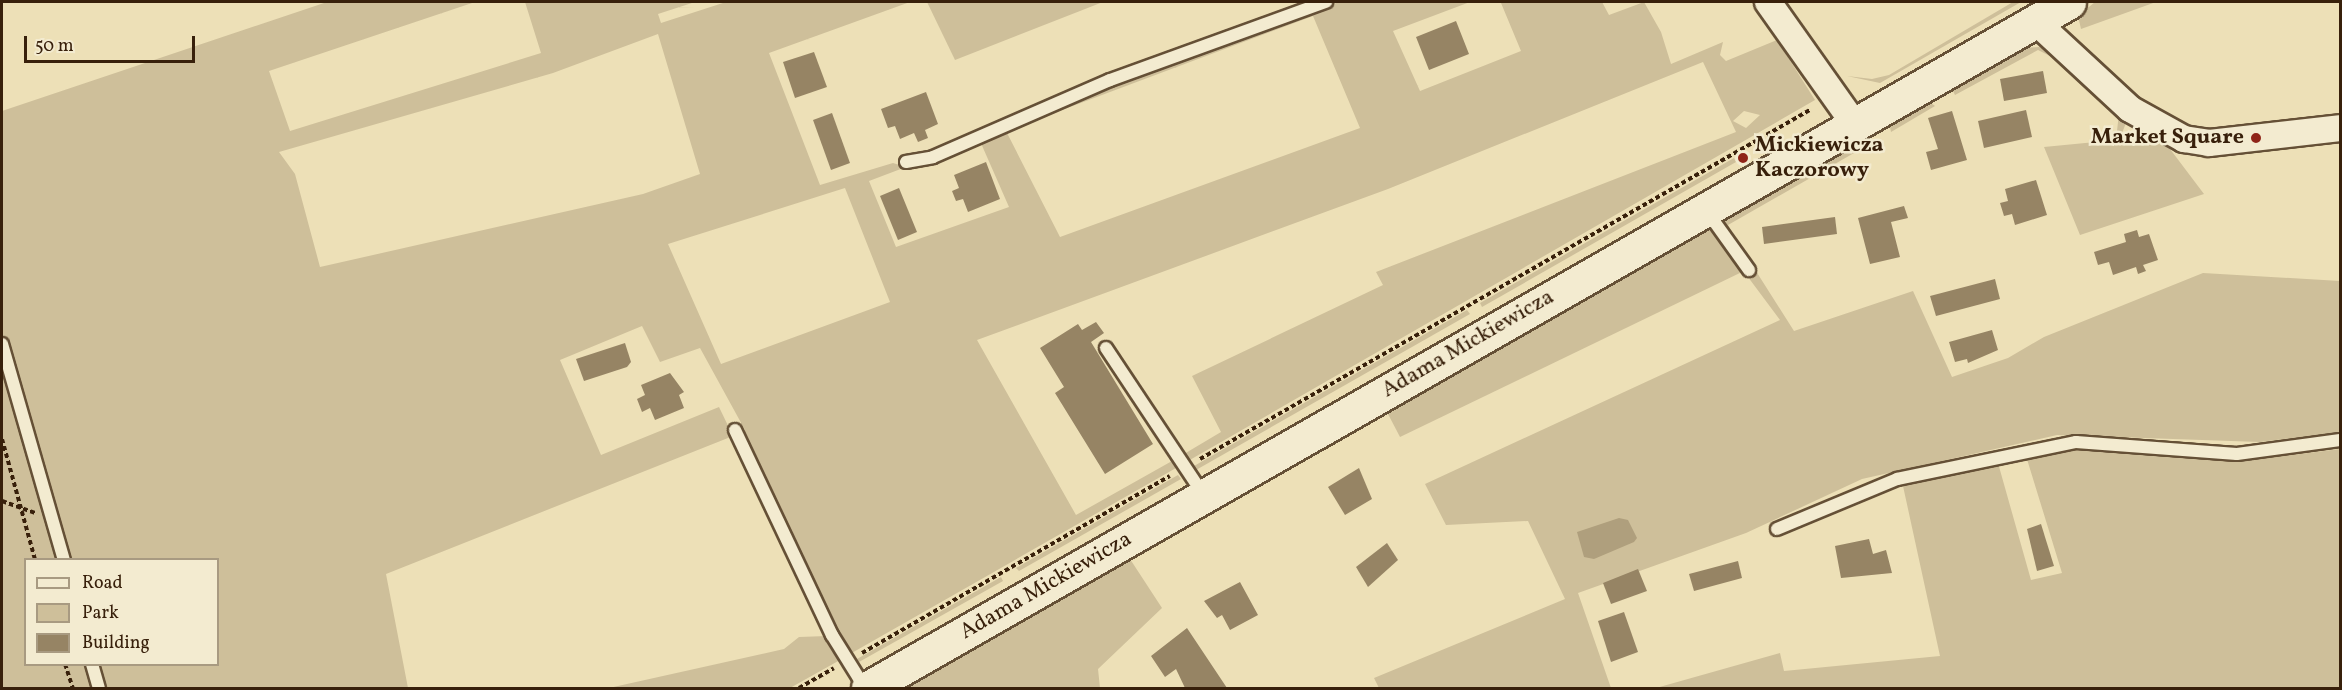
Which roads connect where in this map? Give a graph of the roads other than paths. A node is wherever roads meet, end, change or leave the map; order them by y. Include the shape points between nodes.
1 (1326, 2) edge
2 (1768, 2) edge
3 (2069, 2) edge
4 (2035, 21) junction
5 (1853, 122) junction
6 (2340, 128) edge
7 (906, 162) dead end
8 (1704, 207) junction
9 (1749, 270) dead end
10 (2, 345) edge
11 (1106, 348) dead end
12 (735, 430) dead end
13 (2340, 440) edge
14 (1204, 495) junction
15 (1777, 529) dead end
16 (63, 558) edge
17 (93, 666) edge
18 (99, 688) edge
19 (866, 688) edge

1 - 7 lane via 1110,80 933,157
2 - 5 street
3 - 4 street, Adama Mickiewicza
4 - 5 street, Adama Mickiewicza
4 - 6 street via 2130,109 2160,130 2184,139 2209,143
5 - 8 street, Adama Mickiewicza
8 - 9 lane
8 - 14 street, Adama Mickiewicza
10 - 16 lane
11 - 14 lane
12 - 19 lane via 848,661
13 - 15 lane via 2237,454 2076,442 1897,479
14 - 19 street, Adama Mickiewicza
17 - 18 lane

